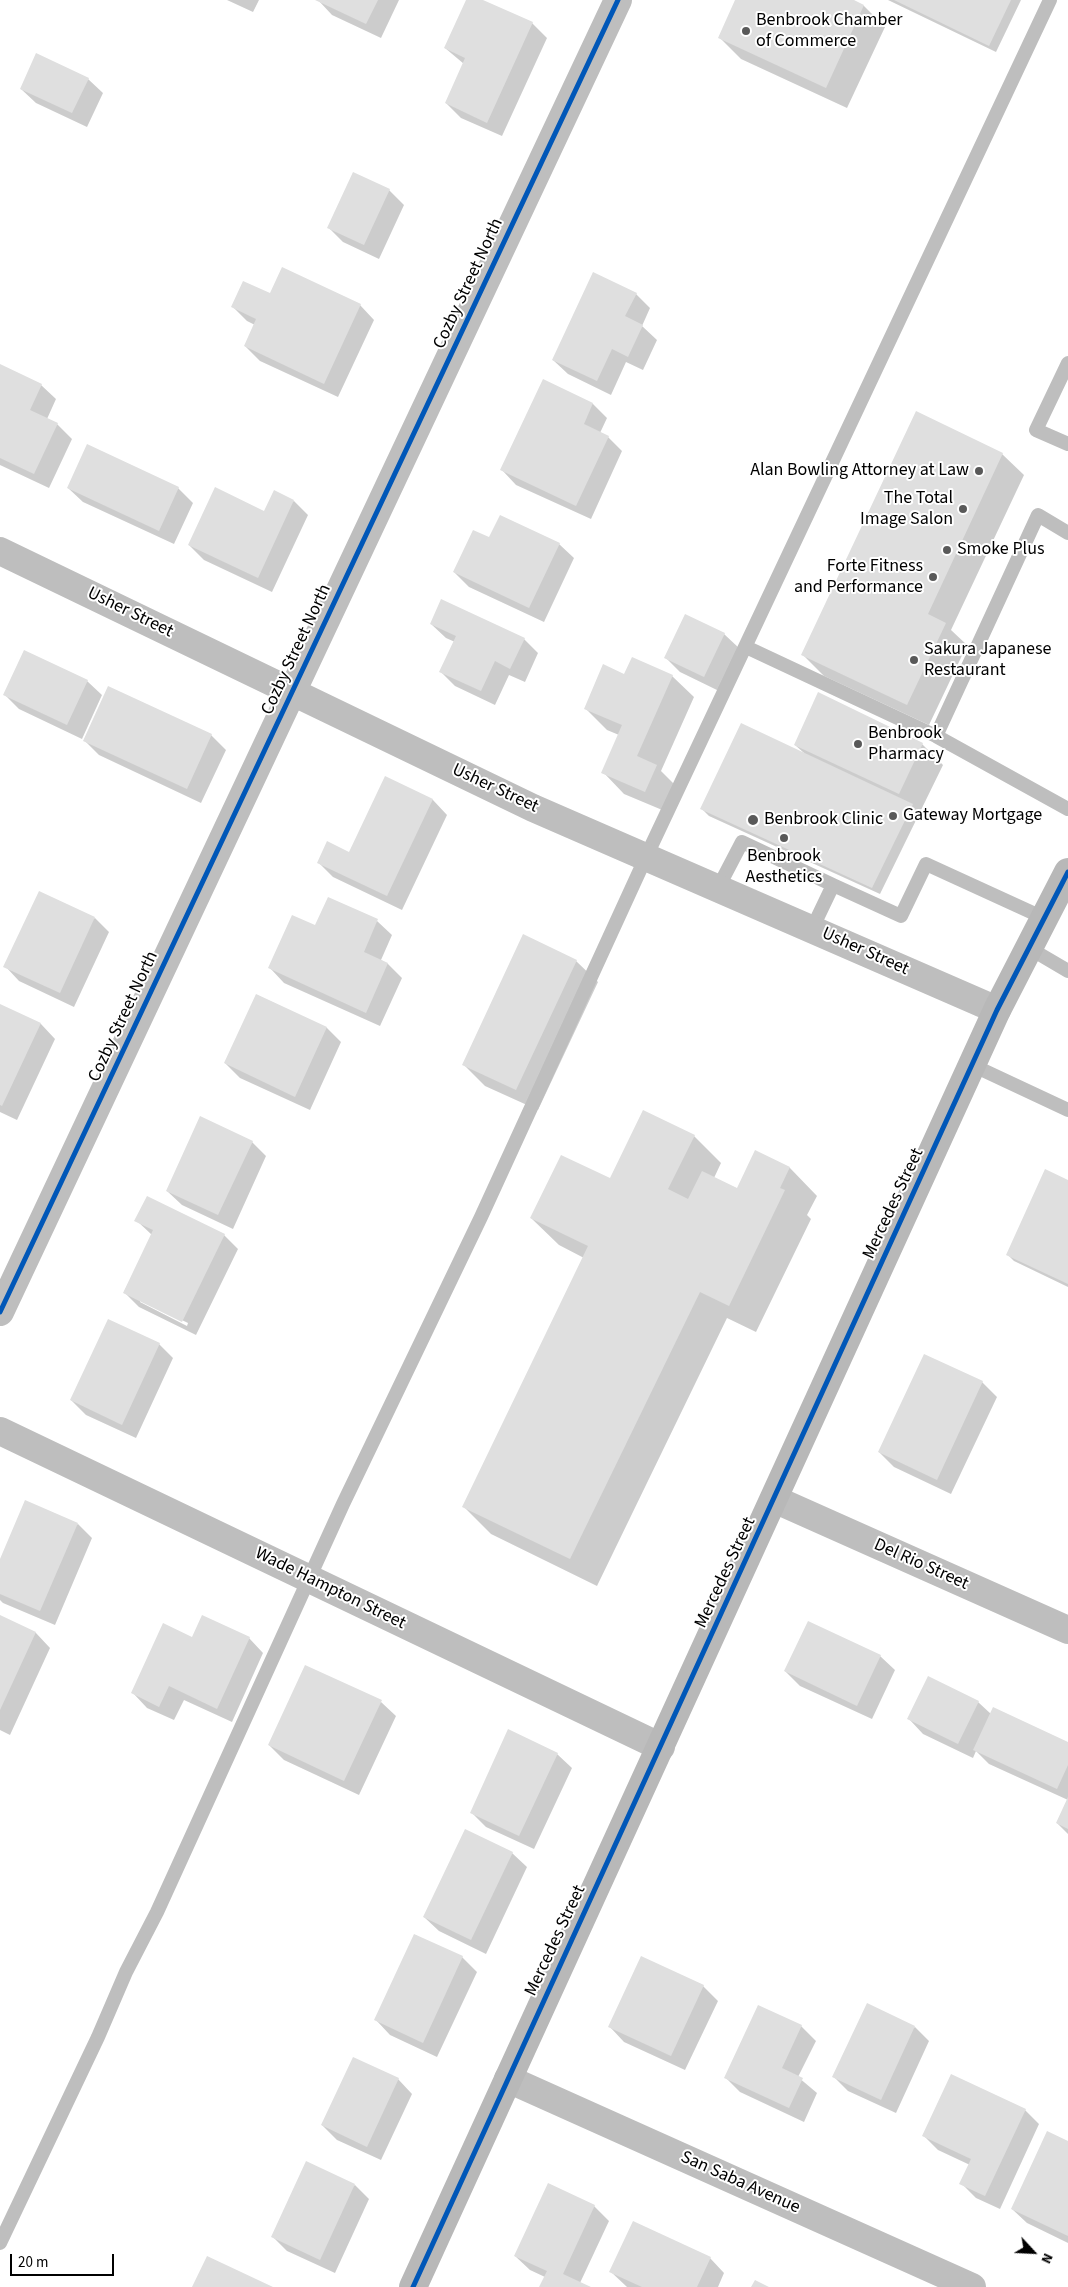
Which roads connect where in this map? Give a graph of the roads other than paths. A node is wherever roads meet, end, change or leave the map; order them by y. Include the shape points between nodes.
1 (618, 0) edge
2 (1050, 0) edge
3 (1068, 363) edge
4 (1068, 444) edge
5 (1068, 532) edge
6 (0, 552) edge
7 (746, 647) junction
8 (293, 692) junction
9 (936, 736) junction
10 (1068, 809) edge
11 (646, 857) junction
12 (1068, 872) edge
13 (833, 885) junction
14 (718, 888) junction
15 (1044, 918) junction
16 (812, 929) junction
17 (1029, 948) junction
18 (1068, 971) edge
19 (997, 1010) junction
20 (972, 1065) junction
21 (1068, 1110) edge
22 (0, 1312) edge
23 (0, 1431) edge
24 (774, 1500) junction
25 (310, 1579) junction
26 (1068, 1630) edge
27 (661, 1747) junction
28 (508, 2079) junction
29 (0, 2243) edge
30 (413, 2287) edge
31 (972, 2287) edge

1 - 8 street, Cozby Street North
2 - 7 lane
3 - 4 lane via 1036,430
5 - 9 lane via 1038,515
6 - 8 street, Usher Street
7 - 9 lane
7 - 11 lane
8 - 11 street, Usher Street via 533,808
8 - 22 street, Cozby Street North
9 - 10 lane
11 - 14 street, Usher Street
11 - 25 lane
12 - 15 street, Mercedes Street
13 - 14 lane via 742,842
13 - 15 lane via 900,916 926,864
13 - 16 lane
14 - 16 street, Usher Street
15 - 17 street, Mercedes Street
16 - 19 street, Usher Street
17 - 18 lane
17 - 19 street, Mercedes Street
19 - 20 street, Mercedes Street
20 - 21 lane
20 - 24 street, Mercedes Street
23 - 25 street, Wade Hampton Street
24 - 26 street, Del Rio Street
24 - 27 street, Mercedes Street
25 - 27 street, Wade Hampton Street
25 - 29 lane via 169,1888 126,1972
27 - 28 street, Mercedes Street
28 - 30 street, Mercedes Street
28 - 31 street, San Saba Avenue

